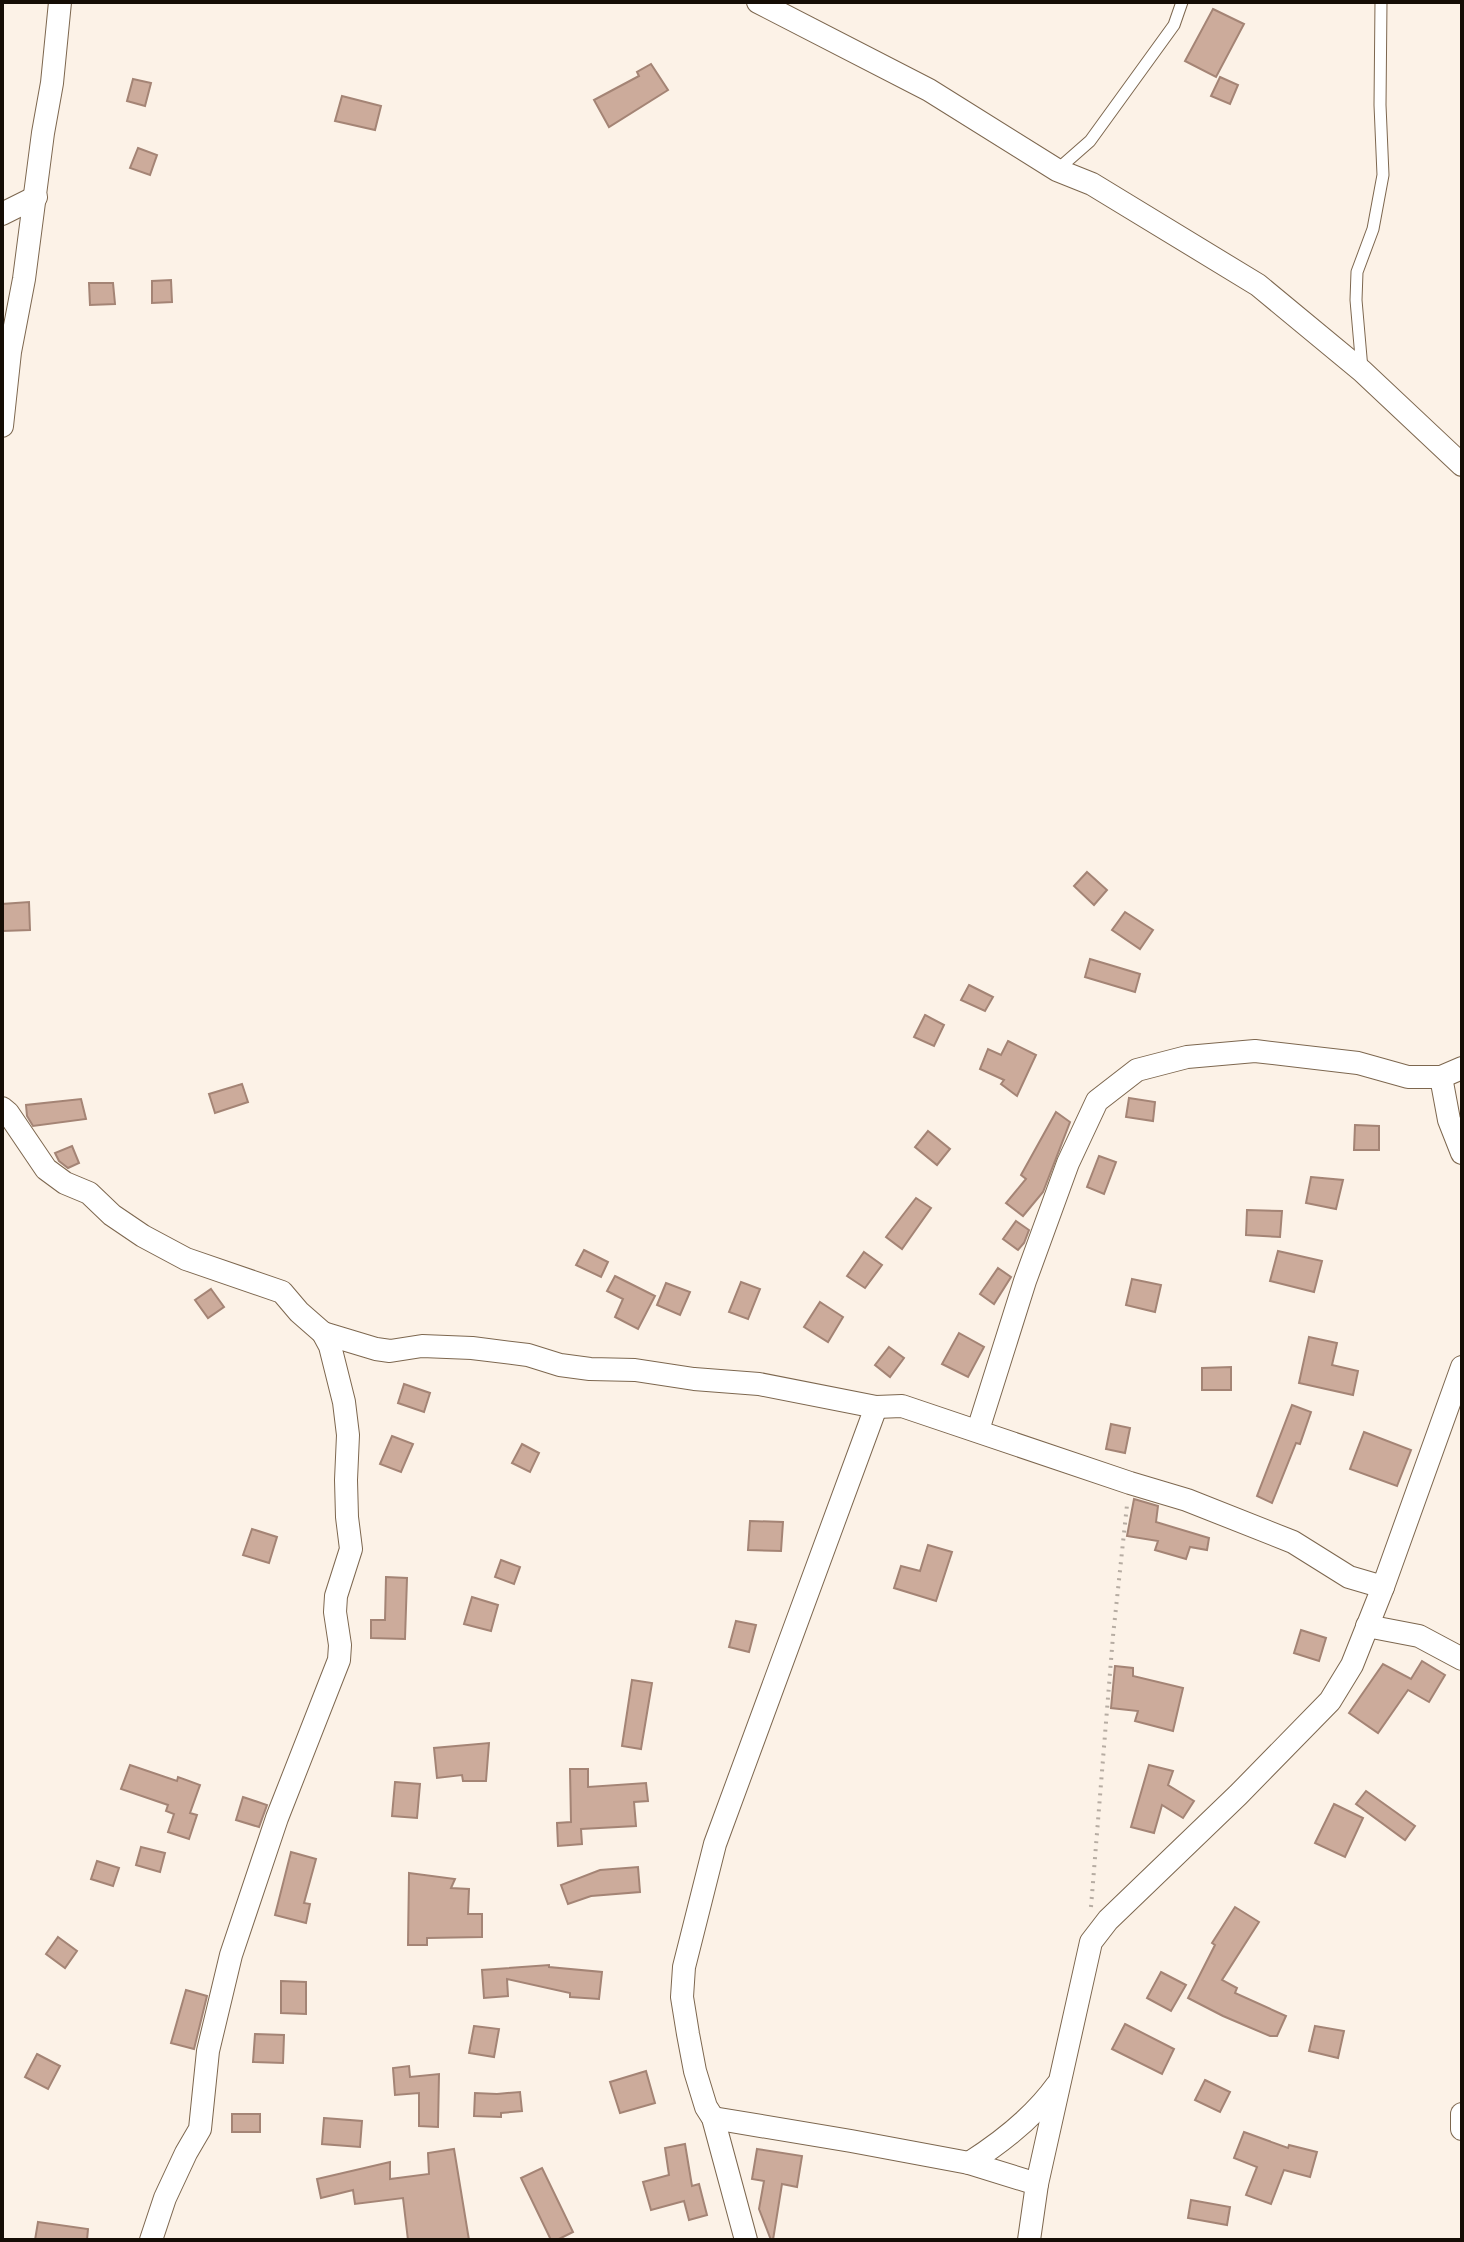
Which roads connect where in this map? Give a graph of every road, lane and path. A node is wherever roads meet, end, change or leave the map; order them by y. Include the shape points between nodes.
1 (60, 2) edge
2 (758, 2) edge
3 (1182, 2) edge
4 (1381, 2) edge
5 (1057, 170) junction
6 (36, 197) junction
7 (2, 214) edge
8 (6, 355) edge
9 (1362, 371) junction
10 (2, 426) edge
11 (1462, 465) edge
12 (1452, 1073) edge
13 (2, 1108) edge
14 (1462, 1153) edge
15 (323, 1333) junction
16 (1462, 1367) edge
17 (876, 1407) junction
18 (978, 1430) junction
19 (1130, 1483) junction
20 (1383, 1587) junction
21 (1367, 1626) junction
22 (1462, 1659) edge
23 (1091, 1942) junction
24 (1061, 2080) junction
25 (713, 2118) junction
26 (1462, 2118) edge
27 (1462, 2129) edge
28 (969, 2163) junction
29 (1037, 2184) junction
30 (151, 2240) edge
31 (746, 2240) edge
32 (1029, 2240) edge

1 - 6 street
2 - 5 street via 929,90
3 - 5 lane via 1174,25 1090,141
4 - 9 lane via 1383,175 1373,229 1357,272
5 - 9 street via 1092,184 1258,285
6 - 7 street
6 - 8 street
8 - 10 street
9 - 11 street
12 - 14 street via 1449,1120
12 - 18 street via 1408,1077 1358,1063 1255,1051 1187,1057 1137,1070 1097,1101 1068,1163
13 - 15 street via 46,1169 65,1183 89,1193 112,1215 186,1259 282,1292
15 - 17 street via 390,1351 422,1346 486,1350 590,1369 759,1384
15 - 30 street via 337,1370 348,1435 351,1549 335,1604 339,1660 231,1955 208,2051 200,2129 165,2198
16 - 20 street
17 - 18 street via 902,1406
17 - 25 street via 715,1844 684,1967 688,2034
18 - 19 street
19 - 20 street via 1255,1526 1293,1542 1349,1577
19 - 23 path
20 - 21 street
21 - 22 street via 1419,1636
21 - 23 street via 1330,1701
23 - 24 street
24 - 28 street via 999,2144
24 - 29 street
25 - 28 street
25 - 31 street
26 - 27 street
28 - 29 street
29 - 32 street

